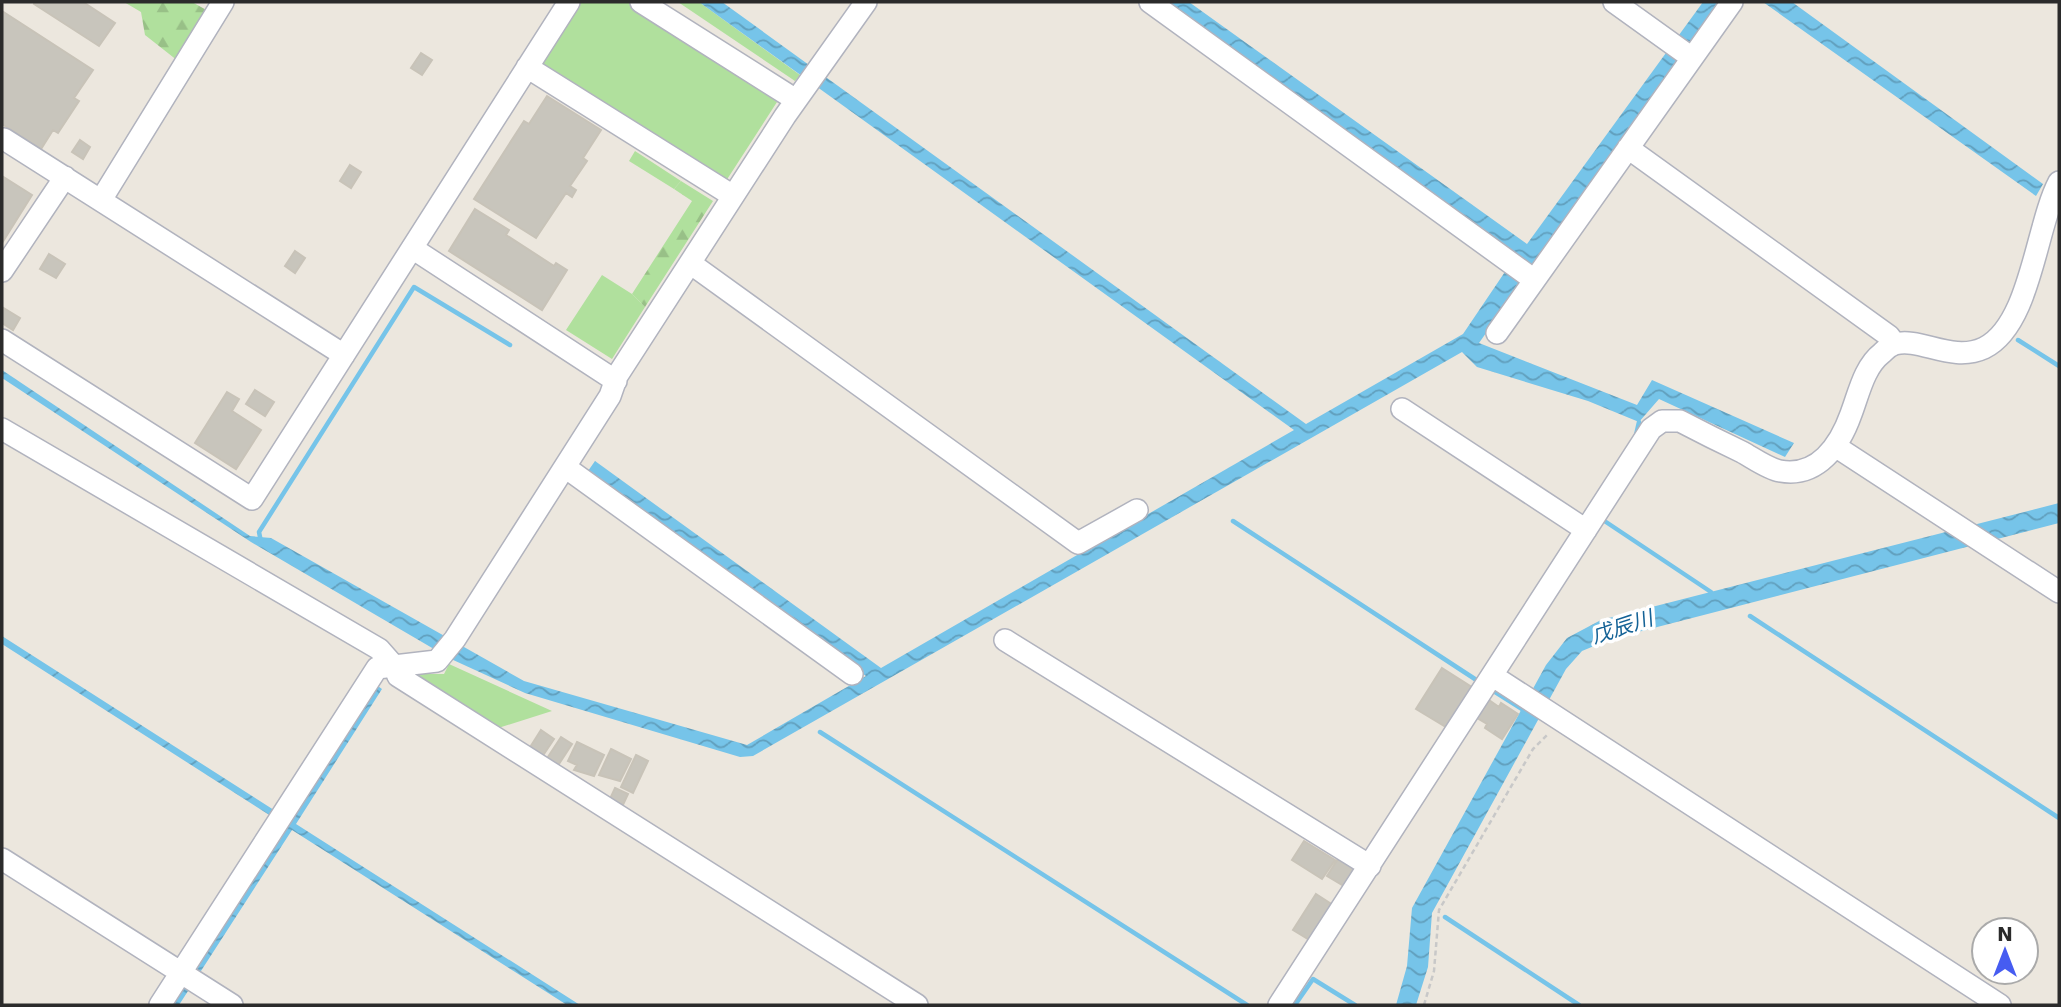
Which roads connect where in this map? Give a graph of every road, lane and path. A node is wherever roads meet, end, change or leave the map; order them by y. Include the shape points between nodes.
1 (223, 2) edge
2 (569, 2) edge
3 (641, 2) edge
4 (866, 2) edge
5 (1150, 2) edge
6 (1614, 2) edge
7 (1732, 2) edge
8 (1692, 58) junction
9 (527, 67) junction
10 (807, 83) junction
11 (4, 139) dead end
12 (1628, 148) junction
13 (65, 177) junction
14 (2059, 183) edge
15 (733, 196) junction
16 (101, 200) junction
17 (412, 248) junction
18 (690, 262) junction
19 (2, 271) edge
20 (1533, 279) junction
21 (1497, 332) dead end
22 (2, 340) edge
23 (1895, 344) junction
24 (344, 355) junction
25 (617, 379) junction
26 (1402, 409) dead end
27 (2, 429) edge
28 (1835, 446) junction
29 (565, 467) junction
30 (1137, 510) dead end
31 (1586, 530) junction
32 (2059, 592) edge
33 (1005, 640) dead end
34 (394, 666) junction
35 (852, 674) dead end
36 (1488, 683) junction
37 (1556, 718) junction
38 (2, 859) edge
39 (1370, 866) junction
40 (188, 977) junction
41 (160, 1005) edge
42 (232, 1005) edge
43 (917, 1005) edge
44 (1279, 1005) edge
45 (1424, 1005) edge
46 (2000, 1005) edge

1 - 16 street
2 - 9 street
3 - 10 street
4 - 10 street
5 - 20 street
6 - 8 street
7 - 8 street
8 - 12 street
9 - 15 street
9 - 17 street
10 - 15 street
11 - 13 street
12 - 20 street
12 - 23 street
13 - 16 street
13 - 19 street
14 - 23 street via 2030,274 2010,321 1995,342 1975,352
15 - 18 street
16 - 24 street
17 - 24 street
17 - 25 street
18 - 25 street
18 - 30 street via 1077,543
20 - 21 street
22 - 24 street via 252,499
23 - 28 street via 1880,354 1867,372
25 - 29 street
26 - 31 street
27 - 34 street via 379,649
28 - 31 street via 1821,462 1804,470 1779,471 1680,422 1662,422 1651,429
28 - 32 street
29 - 34 street via 438,661
29 - 35 street
31 - 36 street
33 - 39 street
34 - 40 street via 377,667 280,818
34 - 43 street via 398,676
36 - 37 street via 1522,695
36 - 39 street
37 - 45 path via 1533,749 1439,910 1434,971
37 - 46 street
38 - 40 street
39 - 44 street
40 - 41 street
40 - 42 street

